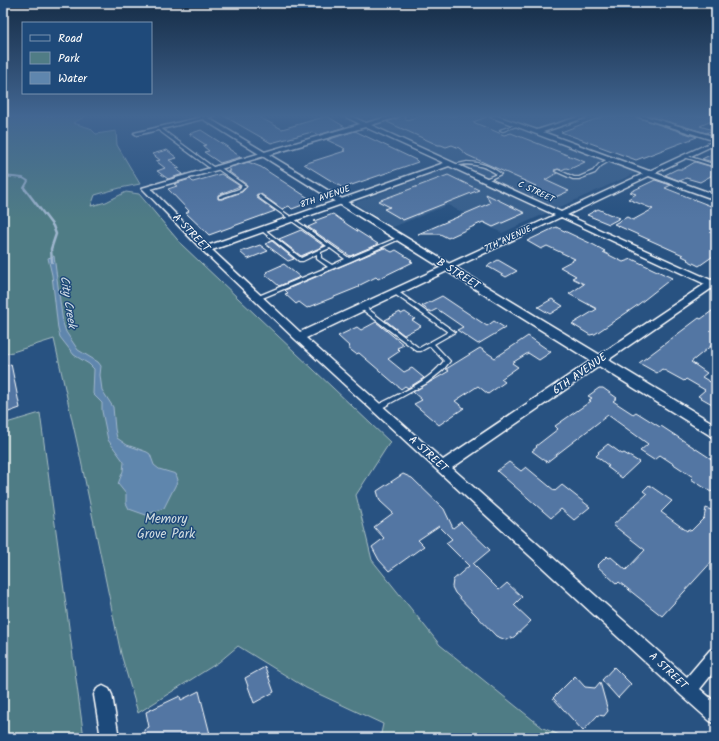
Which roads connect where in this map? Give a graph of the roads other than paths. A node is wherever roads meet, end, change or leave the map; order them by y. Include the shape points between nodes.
1 (190, 151) edge
2 (258, 151) edge
3 (275, 151) edge
4 (423, 151) edge
5 (588, 151) edge
6 (696, 151) edge
7 (263, 154) junction
8 (685, 156) junction
9 (611, 159) junction
10 (485, 163) dead end
11 (452, 164) junction
12 (480, 165) junction
13 (716, 166) edge
14 (214, 168) junction
15 (556, 171) dead end
16 (505, 172) dead end
17 (648, 173) junction
18 (499, 175) junction
19 (486, 180) junction
20 (259, 196) dead end
21 (220, 197) dead end
22 (716, 198) edge
23 (342, 202) junction
24 (560, 214) junction
25 (293, 219) junction
26 (263, 230) junction
27 (400, 238) junction
28 (329, 247) junction
29 (206, 249) junction
30 (319, 253) junction
31 (349, 260) junction
32 (331, 267) junction
33 (448, 267) junction
34 (714, 284) edge
35 (395, 292) junction
36 (258, 298) junction
37 (362, 307) junction
38 (299, 337) junction
39 (431, 344) junction
40 (600, 360) junction
41 (378, 408) junction
42 (716, 432) edge
43 (443, 467) junction
44 (716, 656) edge
45 (688, 690) junction
46 (103, 695) dead end
47 (716, 715) edge
48 (110, 738) edge

1 - 14 lane
2 - 7 street, B STREET
3 - 7 street
4 - 11 street, C STREET
5 - 9 street
6 - 8 street, 7TH AVENUE
7 - 14 street
7 - 23 street, B STREET
8 - 13 lane
8 - 17 street, 7TH AVENUE
9 - 15 lane via 594,172 579,178
9 - 17 street
10 - 12 lane
11 - 12 lane via 470,162
11 - 19 street, C STREET
11 - 23 street, 8TH AVENUE
12 - 18 lane
14 - 21 lane via 244,186
14 - 29 street, A STREET via 147,187
16 - 18 lane
17 - 22 street
17 - 24 street, 7TH AVENUE
18 - 19 lane
19 - 24 street, C STREET
20 - 25 lane
23 - 25 street, 8TH AVENUE
23 - 27 street, B STREET
24 - 33 street, 7TH AVENUE
24 - 34 street, C STREET
25 - 26 street, 8TH AVENUE
25 - 28 lane
26 - 29 street, 8TH AVENUE
26 - 30 lane via 301,260
27 - 31 lane
27 - 33 street, B STREET
28 - 30 lane
28 - 31 lane
29 - 36 street, A STREET
30 - 32 lane via 319,258
31 - 32 lane
32 - 36 lane
33 - 35 street, 7TH AVENUE
33 - 40 street, B STREET
34 - 40 street, 6TH AVENUE
35 - 37 street, 7TH AVENUE
35 - 39 lane via 452,332
36 - 38 street, A STREET
37 - 38 street, 7TH AVENUE
37 - 39 lane via 419,350
38 - 41 street, A STREET
39 - 41 lane via 447,361 444,367 434,376
40 - 42 street, B STREET
40 - 43 street, 6TH AVENUE
41 - 43 street, A STREET
43 - 45 street, A STREET
44 - 45 street
45 - 47 street, A STREET
46 - 48 street

